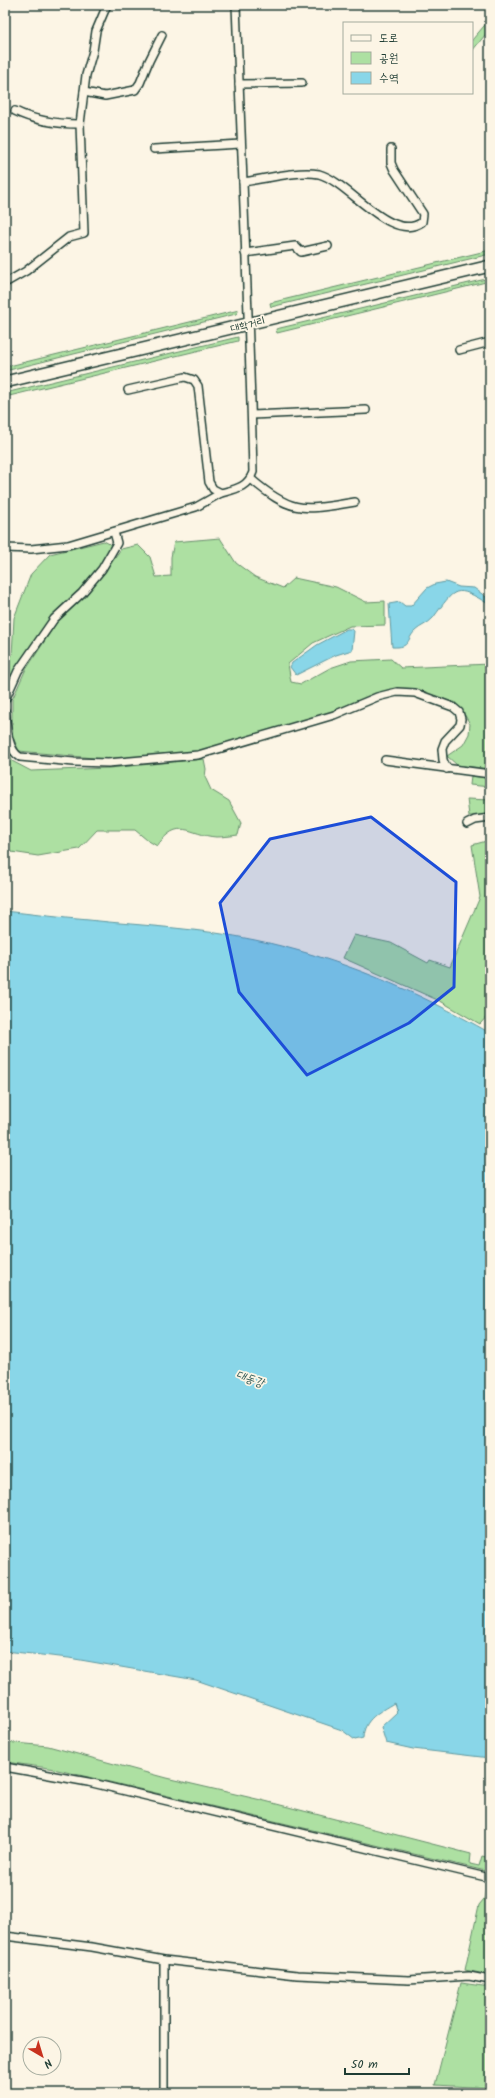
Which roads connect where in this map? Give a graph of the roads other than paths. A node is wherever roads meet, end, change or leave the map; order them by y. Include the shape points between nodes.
1 (107, 5) edge
2 (236, 5) edge
3 (162, 35) dead end
4 (302, 83) dead end
5 (239, 84) junction
6 (84, 92) junction
7 (15, 110) dead end
8 (80, 124) junction
9 (241, 144) junction
10 (154, 149) dead end
11 (391, 149) dead end
12 (243, 182) junction
13 (328, 246) dead end
14 (245, 253) junction
15 (490, 266) edge
16 (5, 283) edge
17 (249, 324) junction
18 (490, 342) edge
19 (459, 350) dead end
20 (5, 382) edge
21 (128, 390) dead end
22 (366, 410) dead end
23 (252, 414) junction
24 (251, 479) junction
25 (221, 493) junction
26 (355, 502) dead end
27 (114, 532) junction
28 (5, 548) edge
29 (8, 688) edge
30 (5, 700) edge
31 (5, 711) edge
32 (385, 760) dead end
33 (447, 769) junction
34 (490, 774) edge
35 (490, 818) edge
36 (467, 824) dead end
37 (5, 1767) edge
38 (490, 1878) edge
39 (5, 1936) edge
40 (164, 1960) junction
41 (490, 1980) edge
42 (164, 2093) edge

1 - 6 street via 96,30
2 - 5 street
3 - 6 street via 135,90 105,96
4 - 5 street
5 - 9 street
6 - 8 street
7 - 8 street via 26,116 61,124
8 - 16 street via 84,233 69,237 26,271
9 - 10 street
9 - 12 street
11 - 12 street via 394,170 423,214 422,222 410,228 389,222 333,181 320,175 304,174
12 - 14 street
13 - 14 street via 301,252 295,246
14 - 17 street
15 - 17 main road, 대학거리
17 - 20 main road, 대학거리
17 - 23 street
18 - 19 street
21 - 25 street via 185,377 194,380 198,386 209,482 213,489
22 - 23 street
23 - 24 street
24 - 25 street via 247,484
24 - 26 street via 280,502 291,506 311,508
25 - 27 street via 196,506
27 - 28 street via 68,545 31,549
27 - 29 street via 117,542 102,569 82,593 54,619
29 - 30 street
31 - 33 street via 11,744 15,754 20,757 108,763 198,755 334,715 377,697 397,692 415,693 453,707 459,712 460,725 445,741 442,749
32 - 33 street
33 - 34 street
35 - 36 street
37 - 38 street via 88,1782
39 - 40 street via 92,1947
40 - 41 street via 341,1978 409,1980 469,1976
40 - 42 street

